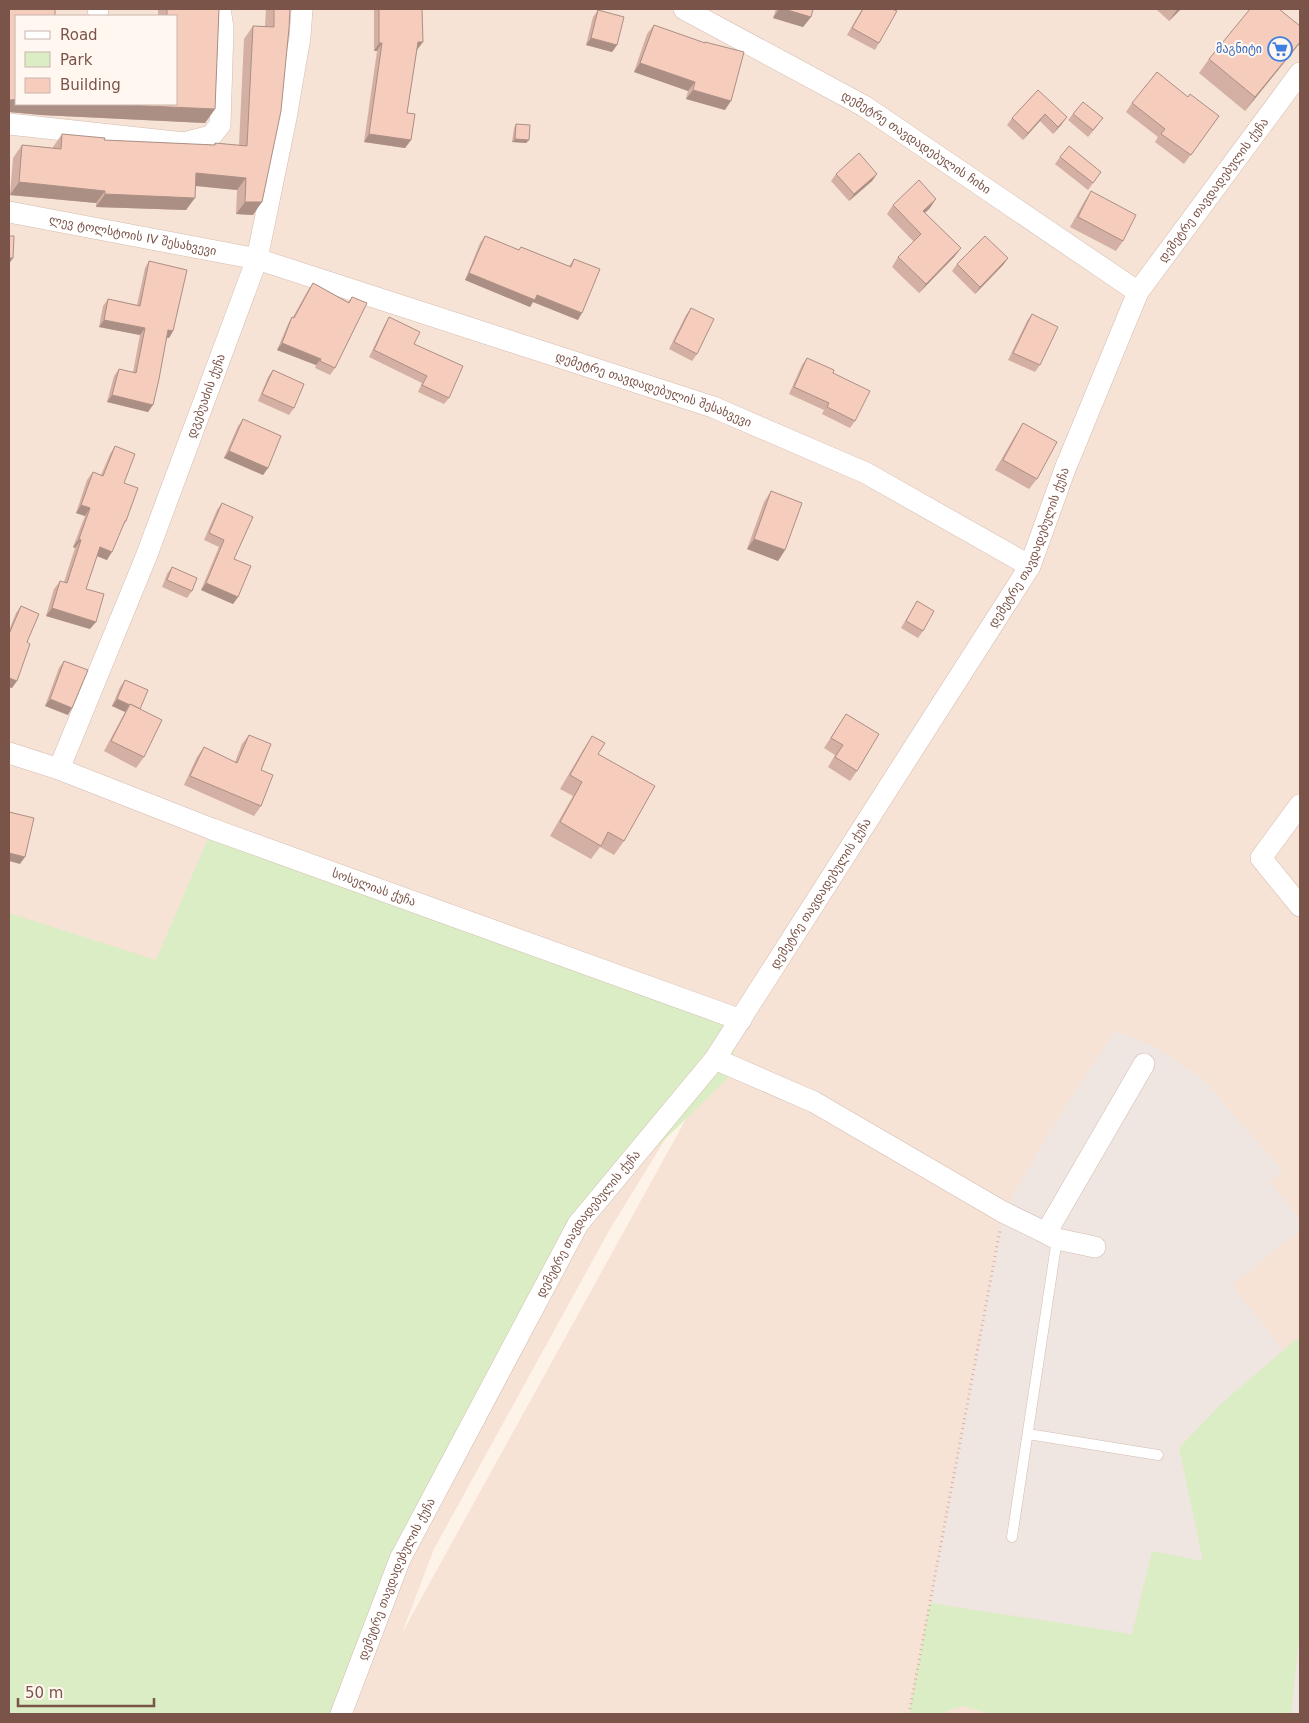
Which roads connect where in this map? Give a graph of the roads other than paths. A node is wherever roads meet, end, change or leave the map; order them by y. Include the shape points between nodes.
1 (220, 9) edge
2 (302, 9) edge
3 (684, 9) edge
4 (1300, 73) edge
5 (9, 124) edge
6 (9, 212) edge
7 (257, 259) junction
8 (1138, 292) junction
9 (1030, 566) junction
10 (9, 753) edge
11 (59, 769) junction
12 (1300, 805) edge
13 (1300, 906) edge
14 (740, 1020) junction
15 (715, 1059) junction
16 (1144, 1064) dead end
17 (1052, 1236) junction
18 (1096, 1247) dead end
19 (1028, 1434) junction
20 (1158, 1455) dead end
21 (1012, 1537) dead end
22 (341, 1714) edge

1 - 5 street via 224,28 220,124 210,136 184,143
2 - 7 street, დგებუაძის ქუჩა via 286,118
3 - 8 street, დემეტრე თავდადებულის ჩიხი via 864,106
4 - 8 street, დემეტრე თავდადებულის ქუჩა
6 - 7 street, ლევ ტოლსტოის IV შესახვევი
7 - 9 street, დემეტრე თავდადებულის შესახვევი via 713,407 866,473
7 - 11 street, დგებუაძის ქუჩა via 146,557
8 - 9 street, დემეტრე თავდადებულის ქუჩა via 1065,469
9 - 14 street, დემეტრე თავდადებულის ქუჩა
10 - 11 street, სოსელიას ქუჩა
11 - 14 street, სოსელიას ქუჩა via 230,835
12 - 13 street via 1261,858
14 - 15 street, დემეტრე თავდადებულის ქუჩა
15 - 17 street via 814,1102 1003,1212
15 - 22 street, დემეტრე თავდადებულის ქუჩა via 578,1224 400,1559
16 - 17 street
17 - 18 street
17 - 19 lane
19 - 20 lane
19 - 21 lane

